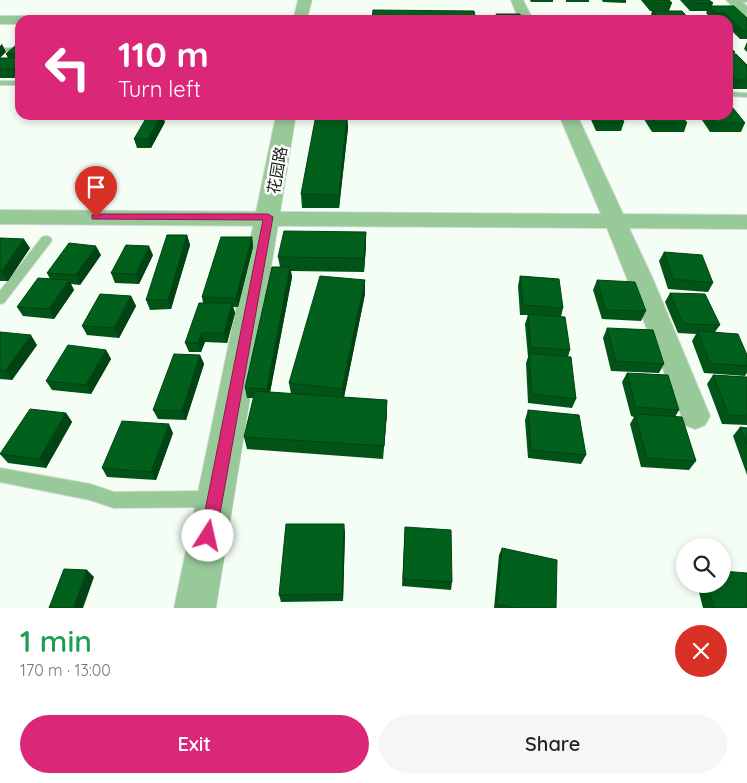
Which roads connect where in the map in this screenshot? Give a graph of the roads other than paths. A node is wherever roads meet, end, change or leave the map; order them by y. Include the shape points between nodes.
1 (304, 0) edge
2 (517, 0) edge
3 (733, 0) edge
4 (747, 0) edge
5 (747, 13) edge
6 (301, 15) edge
7 (524, 15) edge
8 (0, 20) edge
9 (15, 20) edge
10 (0, 50) edge
11 (15, 50) edge
12 (0, 83) edge
13 (15, 83) edge
14 (733, 94) edge
15 (747, 94) edge
16 (285, 120) edge
17 (570, 120) edge
18 (0, 217) edge
19 (268, 217) junction
20 (615, 221) junction
21 (747, 222) edge
22 (46, 240) dead end
23 (0, 300) edge
24 (695, 416) dead end
25 (0, 475) edge
26 (214, 499) junction
27 (195, 608) edge

1 - 6 street
2 - 7 street
3 - 4 lane
3 - 5 street
8 - 9 street
10 - 11 lane
12 - 13 lane
14 - 15 lane
16 - 19 street, 花园路
17 - 20 street
18 - 19 street
19 - 20 street
19 - 26 street, 花园路
20 - 21 street
20 - 24 street
22 - 23 lane
25 - 26 lane via 90,492 114,500
26 - 27 street, 花园路

